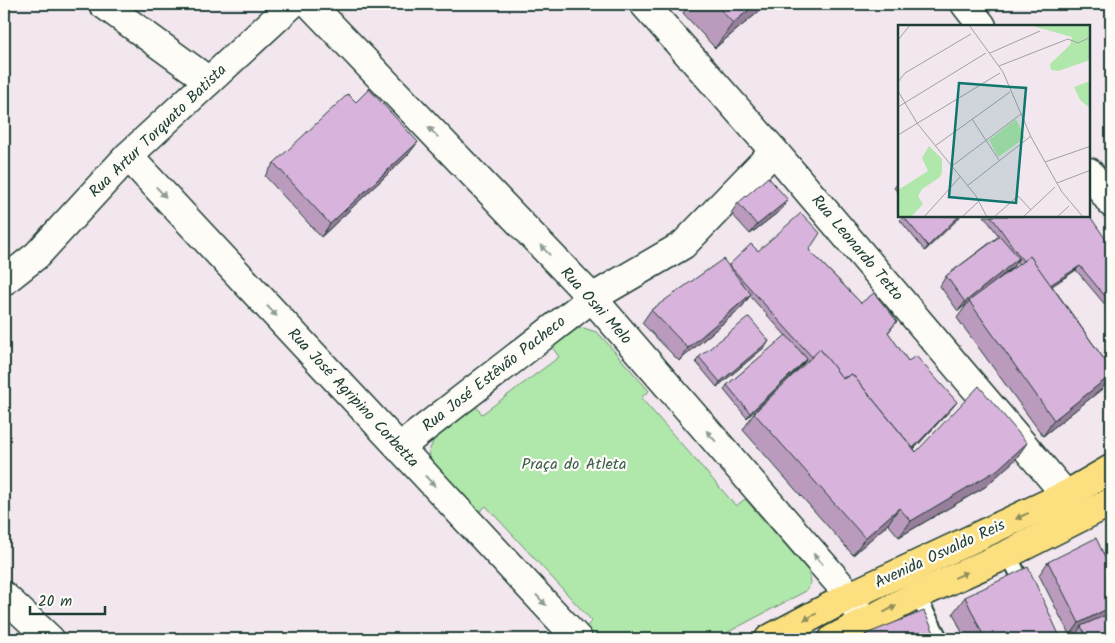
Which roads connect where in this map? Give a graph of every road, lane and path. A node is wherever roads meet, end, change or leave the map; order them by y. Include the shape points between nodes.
1 (103, 4) edge
2 (292, 4) edge
3 (310, 4) edge
4 (644, 4) edge
5 (965, 4) edge
6 (981, 25) edge
7 (209, 81) junction
8 (774, 150) junction
9 (128, 156) junction
10 (1090, 173) edge
11 (1111, 203) edge
12 (4, 281) edge
13 (592, 298) junction
14 (399, 448) junction
15 (1111, 469) edge
16 (1066, 495) junction
17 (1111, 502) edge
18 (1008, 554) junction
19 (917, 595) junction
20 (4, 596) edge
21 (850, 596) junction
22 (1033, 605) edge
23 (864, 623) junction
24 (50, 639) edge
25 (578, 639) edge
26 (770, 639) edge
27 (833, 639) edge
28 (940, 639) edge

1 - 7 street
2 - 7 street, Rua Artur Torquato Batista
13 -> 3 street, Rua Osni Melo
4 - 8 street, Rua Leonardo Tetto
5 - 6 street
7 - 9 street, Rua Artur Torquato Batista
8 - 13 street, Rua José Estêvão Pacheco via 682,245
8 - 16 street, Rua Leonardo Tetto
9 - 12 street, Rua Artur Torquato Batista via 37,255
9 -> 14 street, Rua José Agripino Corbetta
10 - 11 street
13 - 14 street, Rua José Estêvão Pacheco
21 -> 13 street, Rua Osni Melo
14 -> 25 street, Rua José Agripino Corbetta
15 - 16 main road, Avenida Osvaldo Reis
16 -> 21 main road, Avenida Osvaldo Reis
17 - 18 main road, Avenida Osvaldo Reis
19 -> 18 main road, Avenida Osvaldo Reis
18 - 22 lane
23 -> 19 main road, Avenida Osvaldo Reis
19 - 28 lane
20 - 24 street
21 - 23 street, Rua Osni Melo
21 -> 26 main road, Avenida Osvaldo Reis
23 - 27 main road, Avenida Osvaldo Reis

